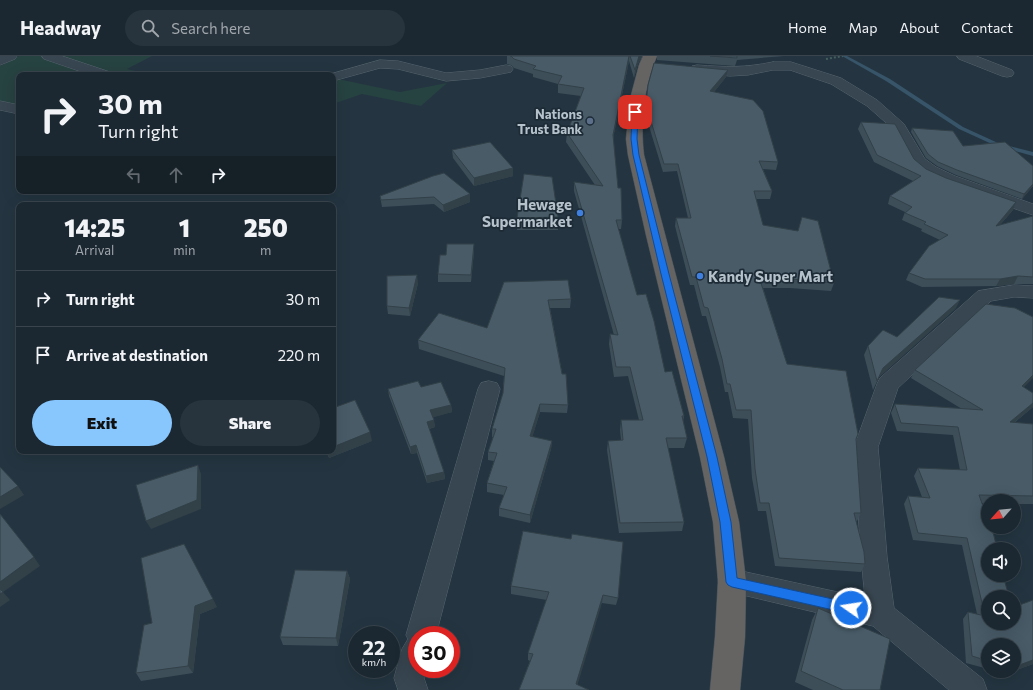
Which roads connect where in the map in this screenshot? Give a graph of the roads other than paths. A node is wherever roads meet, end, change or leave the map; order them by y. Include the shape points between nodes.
1 (10, 56) edge
2 (49, 56) edge
3 (964, 56) edge
4 (0, 61) edge
5 (652, 62) edge
6 (681, 68) edge
7 (506, 69) dead end
8 (96, 72) edge
9 (1007, 73) dead end
10 (336, 76) edge
11 (0, 105) edge
12 (16, 109) edge
13 (1033, 210) edge
14 (1033, 292) edge
15 (489, 389) dead end
16 (732, 582) junction
17 (881, 615) junction
18 (423, 626) edge
19 (409, 678) edge
20 (413, 690) edge
21 (725, 690) edge
22 (972, 690) edge

1 - 4 street
2 - 8 street
3 - 9 street
5 - 16 highway via 640,83 635,112 636,155 712,457 726,522
6 - 13 street via 730,72 791,66 836,80 872,103 900,127 920,162 930,171
7 - 10 street via 446,77 398,65 380,64
11 - 12 street
14 - 17 street via 1014,291 984,296 888,384 866,447
15 - 18 street
16 - 17 street
16 - 21 highway
17 - 22 street
19 - 20 street

